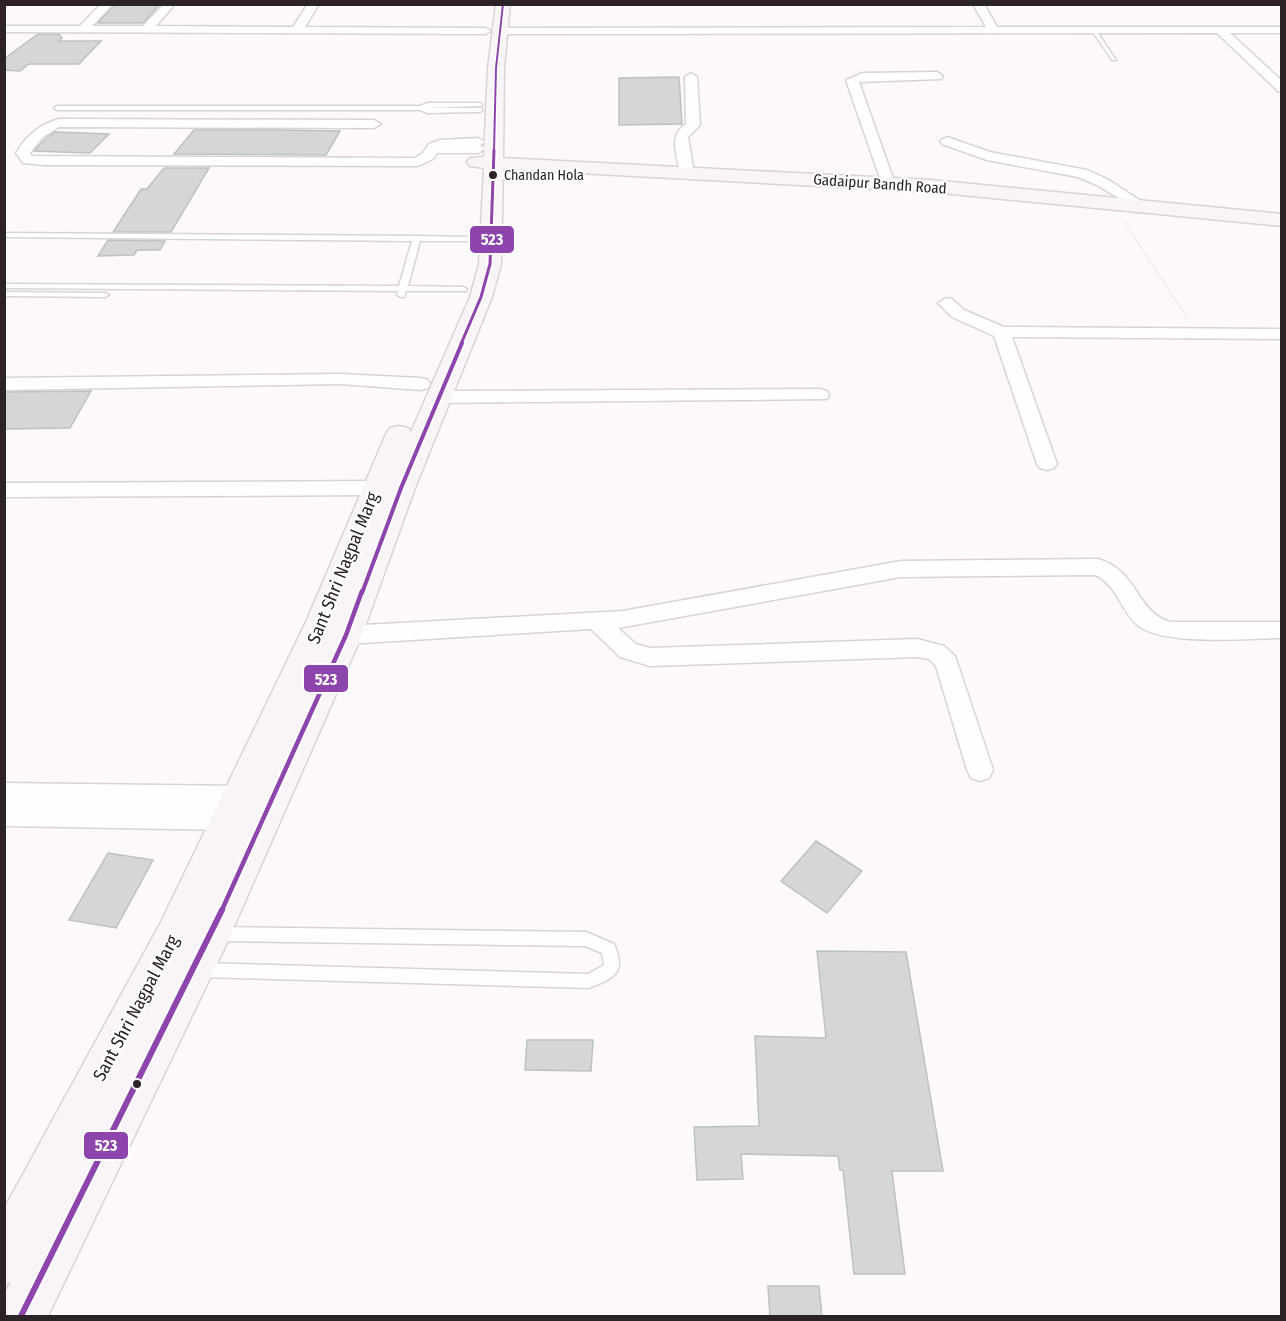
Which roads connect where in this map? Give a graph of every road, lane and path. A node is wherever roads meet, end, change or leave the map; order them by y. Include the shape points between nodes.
1 (108, 4) edge
2 (170, 4) edge
3 (182, 4) edge
4 (314, 4) edge
5 (978, 4) edge
6 (494, 18) edge
7 (84, 28) junction
8 (4, 29) edge
9 (147, 29) junction
10 (160, 29) junction
11 (297, 30) junction
12 (993, 30) junction
13 (1093, 30) junction
14 (1220, 30) junction
15 (1281, 30) edge
16 (1114, 59) dead end
17 (938, 76) dead end
18 (691, 77) dead end
19 (1280, 84) edge
20 (57, 108) dead end
21 (480, 108) junction
22 (374, 123) dead end
23 (437, 126) dead end
24 (947, 141) dead end
25 (436, 147) junction
26 (482, 154) junction
27 (687, 173) junction
28 (888, 184) junction
29 (1113, 204) junction
30 (1143, 207) junction
31 (1281, 220) edge
32 (4, 235) edge
33 (417, 238) junction
34 (473, 238) junction
35 (4, 286) edge
36 (401, 293) junction
37 (462, 293) junction
38 (4, 294) edge
39 (946, 303) dead end
40 (1000, 332) junction
41 (1197, 333) junction
42 (1281, 334) edge
43 (4, 384) edge
44 (430, 390) junction
45 (820, 395) dead end
46 (1047, 464) dead end
47 (376, 488) junction
48 (4, 490) edge
49 (596, 620) junction
50 (1281, 630) edge
51 (346, 635) junction
52 (980, 770) dead end
53 (4, 794) edge
54 (235, 808) junction
55 (4, 815) edge
56 (211, 934) junction
57 (193, 970) junction
58 (4, 1260) edge
59 (21, 1317) edge

1 - 7 street
2 - 9 street
3 - 10 street
4 - 11 street
5 - 12 street
6 - 11 street
6 - 12 street
6 - 21 main road, Sant Shri Nagpal Marg
6 - 26 main road, Sant Shri Nagpal Marg
7 - 8 street
7 - 9 street
9 - 10 street
10 - 11 street
12 - 13 street
13 - 14 street
13 - 16 lane
14 - 15 street
14 - 19 street
17 - 28 street via 852,80
18 - 27 street via 693,125 684,131 681,142
20 - 21 lane
21 - 26 main road, Sant Shri Nagpal Marg
22 - 25 street via 59,123 47,128 23,153 28,160 418,162
23 - 25 street
24 - 30 street via 987,156 1082,173
25 - 26 street
26 - 27 main road, Gadaipur Bandh Road
26 - 34 main road, Sant Shri Nagpal Marg
26 - 44 main road, Sant Shri Nagpal Marg via 492,238 486,281
27 - 28 main road, Gadaipur Bandh Road
28 - 29 main road, Gadaipur Bandh Road
29 - 30 main road, Gadaipur Bandh Road
29 - 41 path
30 - 31 main road, Gadaipur Bandh Road
32 - 33 lane
33 - 34 lane
33 - 36 lane
34 - 37 main road, Sant Shri Nagpal Marg
35 - 36 lane
36 - 37 lane
36 - 38 lane
37 - 44 main road, Sant Shri Nagpal Marg
39 - 40 street via 963,316
40 - 41 street
40 - 46 street
41 - 42 street
43 - 44 street via 340,379
44 - 45 street
44 - 47 main road, Sant Shri Nagpal Marg
44 - 51 main road, Sant Shri Nagpal Marg
47 - 48 street
47 - 54 main road, Sant Shri Nagpal Marg via 322,622
49 - 50 street via 623,619 901,568 1098,567 1116,575 1138,611 1156,627
49 - 51 street
49 - 52 street via 628,651 650,657 917,648 936,652 947,662
51 - 56 main road, Sant Shri Nagpal Marg
53 - 54 street
54 - 55 street
54 - 58 main road, Sant Shri Nagpal Marg via 175,935
56 - 57 main road, Sant Shri Nagpal Marg
56 - 57 lane via 586,939 609,949 612,969 589,981
57 - 59 main road, Sant Shri Nagpal Marg

